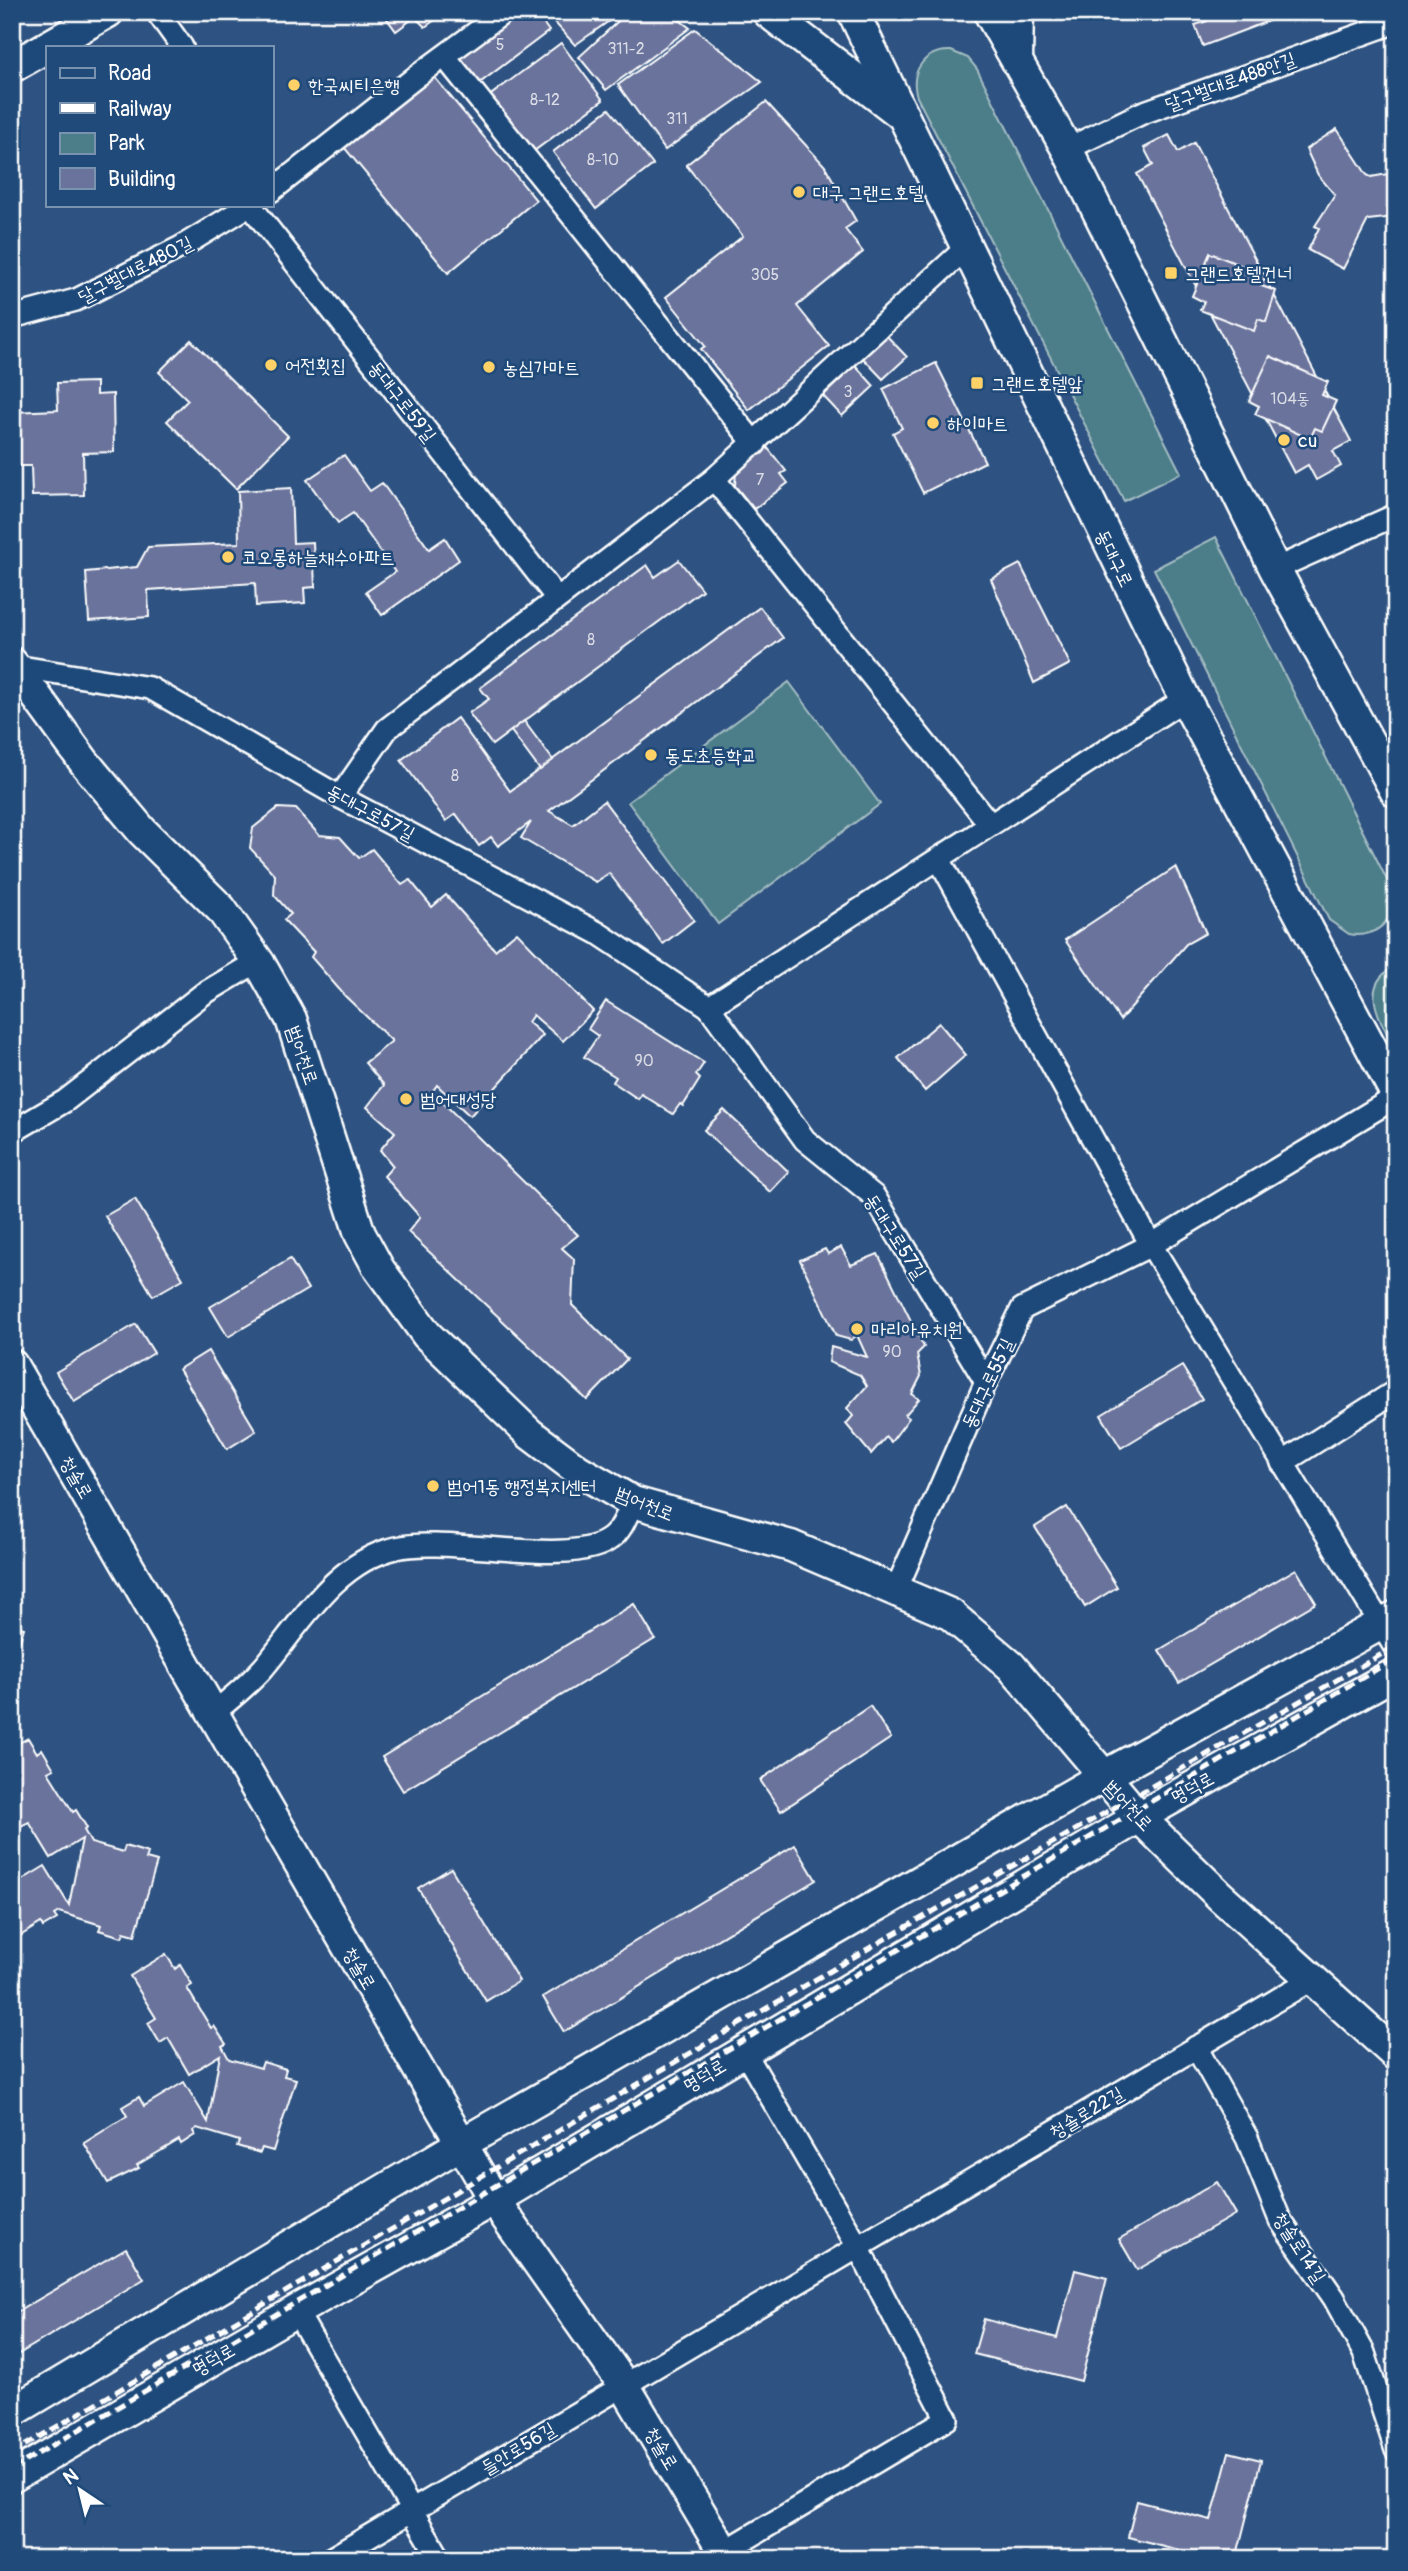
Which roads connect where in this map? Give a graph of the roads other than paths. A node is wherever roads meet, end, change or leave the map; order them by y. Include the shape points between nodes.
1 (108, 12) edge
2 (157, 12) edge
3 (504, 12) edge
4 (768, 12) edge
5 (853, 12) edge
6 (989, 12) edge
7 (1018, 12) edge
8 (1396, 22) edge
9 (49, 46) edge
10 (181, 46) edge
11 (46, 48) edge
12 (445, 57) junction
13 (1017, 61) junction
14 (12, 67) edge
15 (906, 117) junction
16 (1067, 149) junction
17 (274, 183) edge
18 (248, 206) edge
19 (251, 206) edge
20 (966, 248) junction
21 (12, 317) edge
22 (755, 444) junction
23 (713, 479) junction
24 (1396, 515) edge
25 (1275, 569) junction
26 (556, 597) junction
27 (13, 664) edge
28 (1185, 699) junction
29 (1396, 792) edge
30 (340, 797) junction
31 (989, 823) junction
32 (939, 859) junction
33 (258, 961) junction
34 (709, 1007) junction
35 (1396, 1096) edge
36 (12, 1132) edge
37 (1151, 1245) junction
38 (12, 1365) edge
39 (986, 1382) junction
40 (1396, 1391) edge
41 (1282, 1463) junction
42 (633, 1502) junction
43 (896, 1590) junction
44 (1390, 1630) edge
45 (1396, 1673) edge
46 (213, 1713) junction
47 (1102, 1777) junction
48 (1139, 1817) junction
49 (1314, 1978) junction
50 (1196, 2047) junction
51 (744, 2051) junction
52 (1396, 2055) edge
53 (461, 2144) junction
54 (494, 2200) junction
55 (858, 2247) junction
56 (296, 2311) junction
57 (624, 2385) junction
58 (12, 2412) edge
59 (1396, 2450) edge
60 (12, 2477) edge
61 (412, 2511) junction
62 (721, 2556) edge
63 (330, 2559) edge
64 (440, 2559) edge

1 - 9 main road
2 - 10 street
3 - 12 street
4 - 15 main road
5 - 15 main road, 동대구로
6 - 13 main road
7 - 13 main road
8 - 16 street, 달구벌대로488안길 via 1142,113
11 - 14 main road
12 - 17 street
12 - 22 street
13 - 16 main road
15 - 20 main road, 동대구로
16 - 25 main road
18 - 21 street, 달구벌대로480길 via 181,247 76,300
19 - 26 street, 동대구로59길
20 - 22 street
20 - 28 main road, 동대구로
22 - 23 street
23 - 26 street
23 - 31 street
24 - 25 street
25 - 29 main road
26 - 30 street via 387,729
27 - 30 street, 동대구로57길 via 150,688
27 - 33 main road, 범어천로 via 85,763 142,831 221,909
28 - 31 street
28 - 35 main road, 동대구로
30 - 34 street, 동대구로57길 via 598,933
31 - 32 street
32 - 34 street
32 - 37 street
33 - 36 street via 204,994 65,1101
33 - 42 main road, 범어천로 via 291,1019 360,1234 379,1269 427,1335 530,1434 578,1470
34 - 39 street, 동대구로57길 via 806,1139 874,1196
35 - 37 street, 동대구로55길
37 - 39 street, 동대구로55길 via 1022,1309
37 - 41 street
38 - 46 main road, 청솔로
39 - 43 street, 동대구로55길
40 - 41 street
41 - 44 street
42 - 43 main road, 범어천로 via 791,1546
42 - 46 street via 621,1529 603,1544 571,1550 432,1546 382,1552 348,1571 323,1593 248,1685
43 - 47 main road, 범어천로 via 950,1614 1011,1666
44 - 47 main road
45 - 48 main road, 명덕로
46 - 53 main road, 청솔로
47 - 48 main road, 범어천로
47 - 53 main road
48 - 49 main road, 범어천로
48 - 51 main road, 명덕로
49 - 50 street, 청솔로22길
49 - 52 main road, 범어천로
50 - 55 street, 청솔로22길
50 - 59 street, 청솔로14길 via 1247,2138 1280,2220 1334,2298 1364,2353
51 - 54 main road, 명덕로
51 - 55 street
53 - 54 main road, 청솔로
53 - 58 main road
54 - 56 main road, 명덕로
54 - 57 main road, 청솔로
55 - 57 street, 청솔로22길
55 - 62 street via 947,2419
56 - 60 main road, 명덕로
56 - 61 street
57 - 61 street, 들안로56길
57 - 62 main road, 청솔로
61 - 63 street, 들안로56길
61 - 64 street

